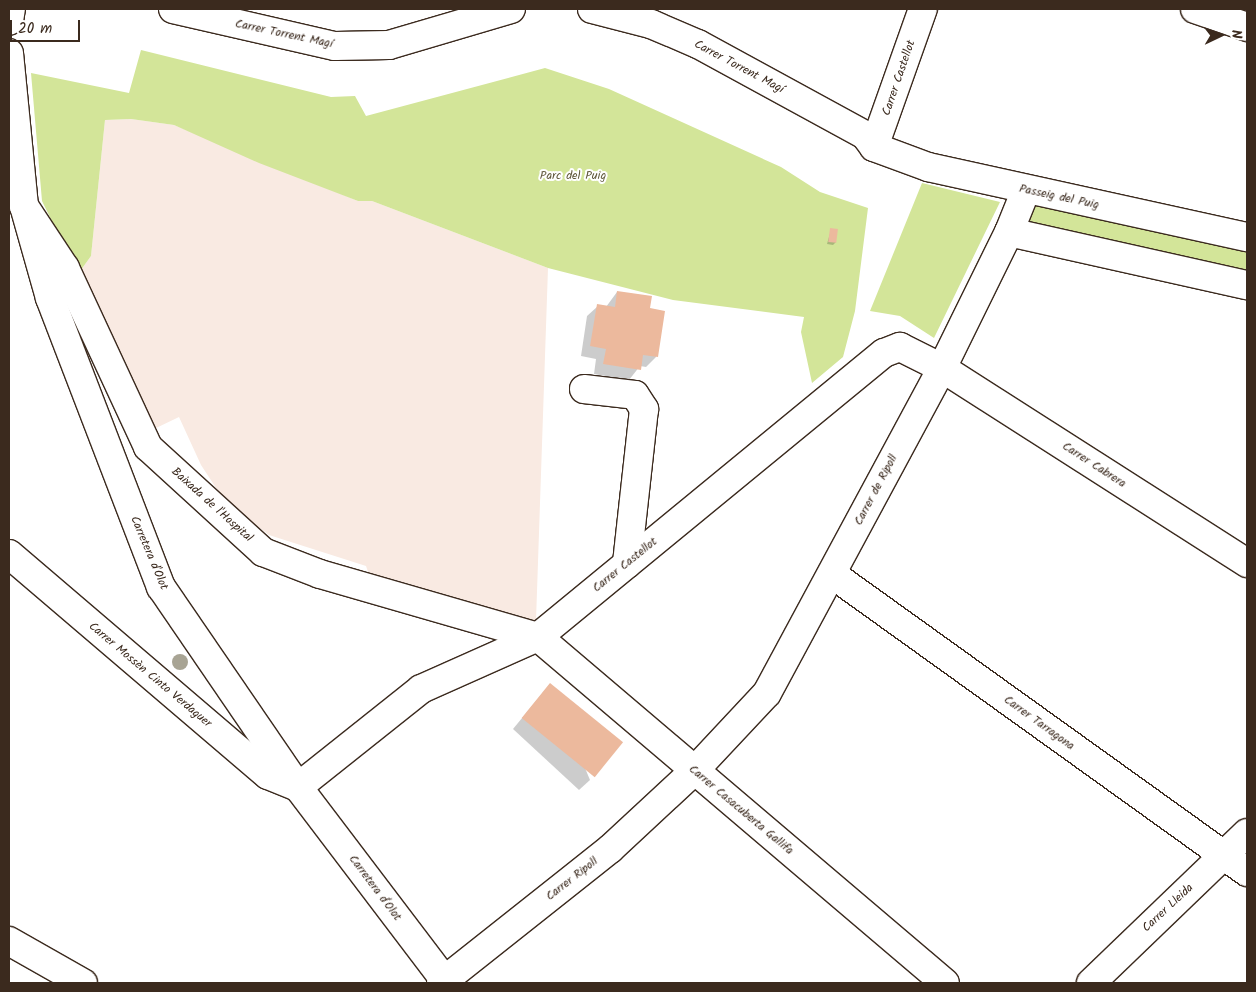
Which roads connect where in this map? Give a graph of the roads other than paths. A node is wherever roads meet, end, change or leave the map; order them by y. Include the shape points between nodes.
1 (11, 9) edge
2 (174, 9) edge
3 (511, 9) edge
4 (592, 9) edge
5 (923, 9) edge
6 (1195, 9) edge
7 (9, 21) edge
8 (1247, 27) edge
9 (9, 53) edge
10 (874, 147) junction
11 (1026, 190) junction
12 (24, 206) junction
13 (1009, 232) junction
14 (1247, 237) edge
15 (1247, 285) edge
16 (942, 368) junction
17 (584, 389) dead end
18 (9, 554) edge
19 (1247, 563) edge
20 (627, 564) junction
21 (832, 574) junction
22 (538, 637) junction
23 (695, 770) junction
24 (298, 787) junction
25 (1247, 833) edge
26 (1223, 856) junction
27 (1247, 872) edge
28 (9, 941) edge
29 (444, 982) edge
30 (82, 983) edge
31 (945, 983) edge
32 (1090, 983) edge

1 - 7 street
2 - 3 street, Carrer Torrent Magí via 335,46 389,45
4 - 10 street, Carrer Torrent Magí via 650,24 698,44 865,135
5 - 10 street, Carrer Castellot
6 - 8 street
9 - 12 street, Carretera d'Olot
10 - 11 street, Passeig del Puig via 928,167
11 - 13 street, Carrer de Ripoll
11 - 14 street, Passeig del Puig
12 - 22 street, Baixada de l'Hospital via 66,268 148,447 263,552 320,574
12 - 24 street, Carretera d'Olot via 50,298 161,586
13 - 15 street
13 - 16 street, Carrer de Ripoll
16 - 19 street, Carrer Cabrera
16 - 20 street, Carrer Castellot via 900,347 884,353
16 - 21 street, Carrer de Ripoll
17 - 20 street via 635,395 644,409
18 - 24 street, Carrer Mossèn Cinto Verdaguer via 268,775
20 - 22 street, Carrer Castellot
21 - 23 street, Carrer de Ripoll via 768,693
21 - 26 street, Carrer Tarragona
22 - 23 street, Carrer Casacuberta Gallifa
22 - 24 street, Carrer Castellot via 421,689
23 - 29 street, Carrer Ripoll via 610,849
23 - 31 street, Carrer Casacuberta Gallifa
24 - 29 street, Carretera d'Olot
25 - 26 street, Carrer Lleida
26 - 27 street, Carrer Tarragona
26 - 32 street, Carrer Lleida
28 - 30 street

